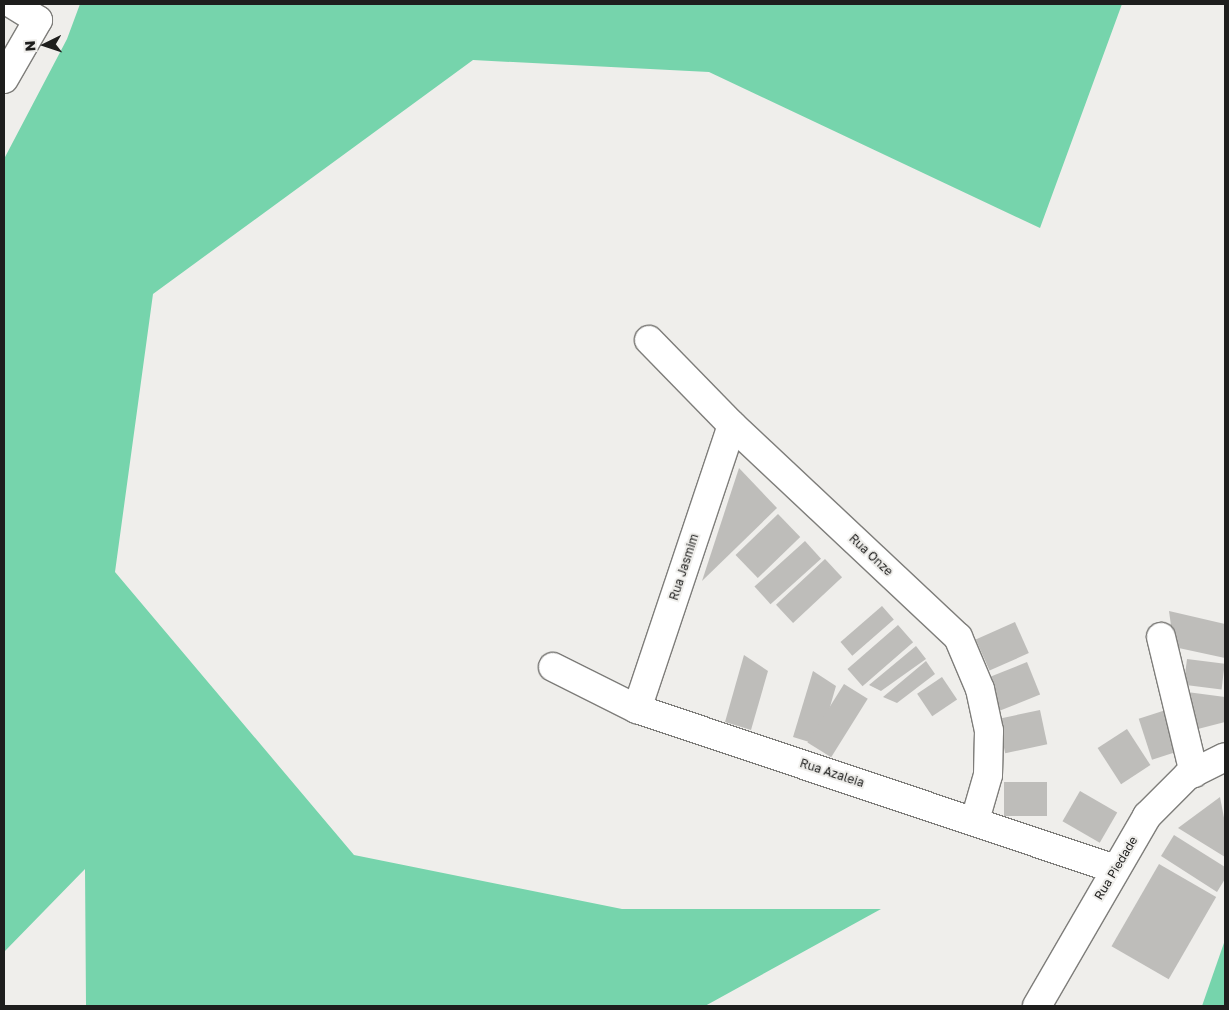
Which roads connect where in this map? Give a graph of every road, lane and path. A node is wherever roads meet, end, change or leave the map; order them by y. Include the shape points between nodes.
1 (12, 4) edge
2 (4, 79) edge
3 (649, 340) dead end
4 (732, 425) junction
5 (1161, 637) dead end
6 (552, 668) dead end
7 (637, 709) junction
8 (1225, 757) edge
9 (1194, 773) junction
10 (975, 820) junction
11 (1115, 869) junction
12 (1037, 1006) edge

1 - 2 street via 38,20
3 - 4 street, Rua Onze
4 - 7 street, Rua Jasmim
4 - 10 street, Rua Onze via 958,637 980,689 988,731 988,775
5 - 9 street
6 - 7 street, Rua Azaleia
7 - 10 street, Rua Azaleia
8 - 9 street, Rua Piedade
9 - 11 street, Rua Piedade via 1147,816
10 - 11 street, Rua Azaleia
11 - 12 street, Rua Piedade

